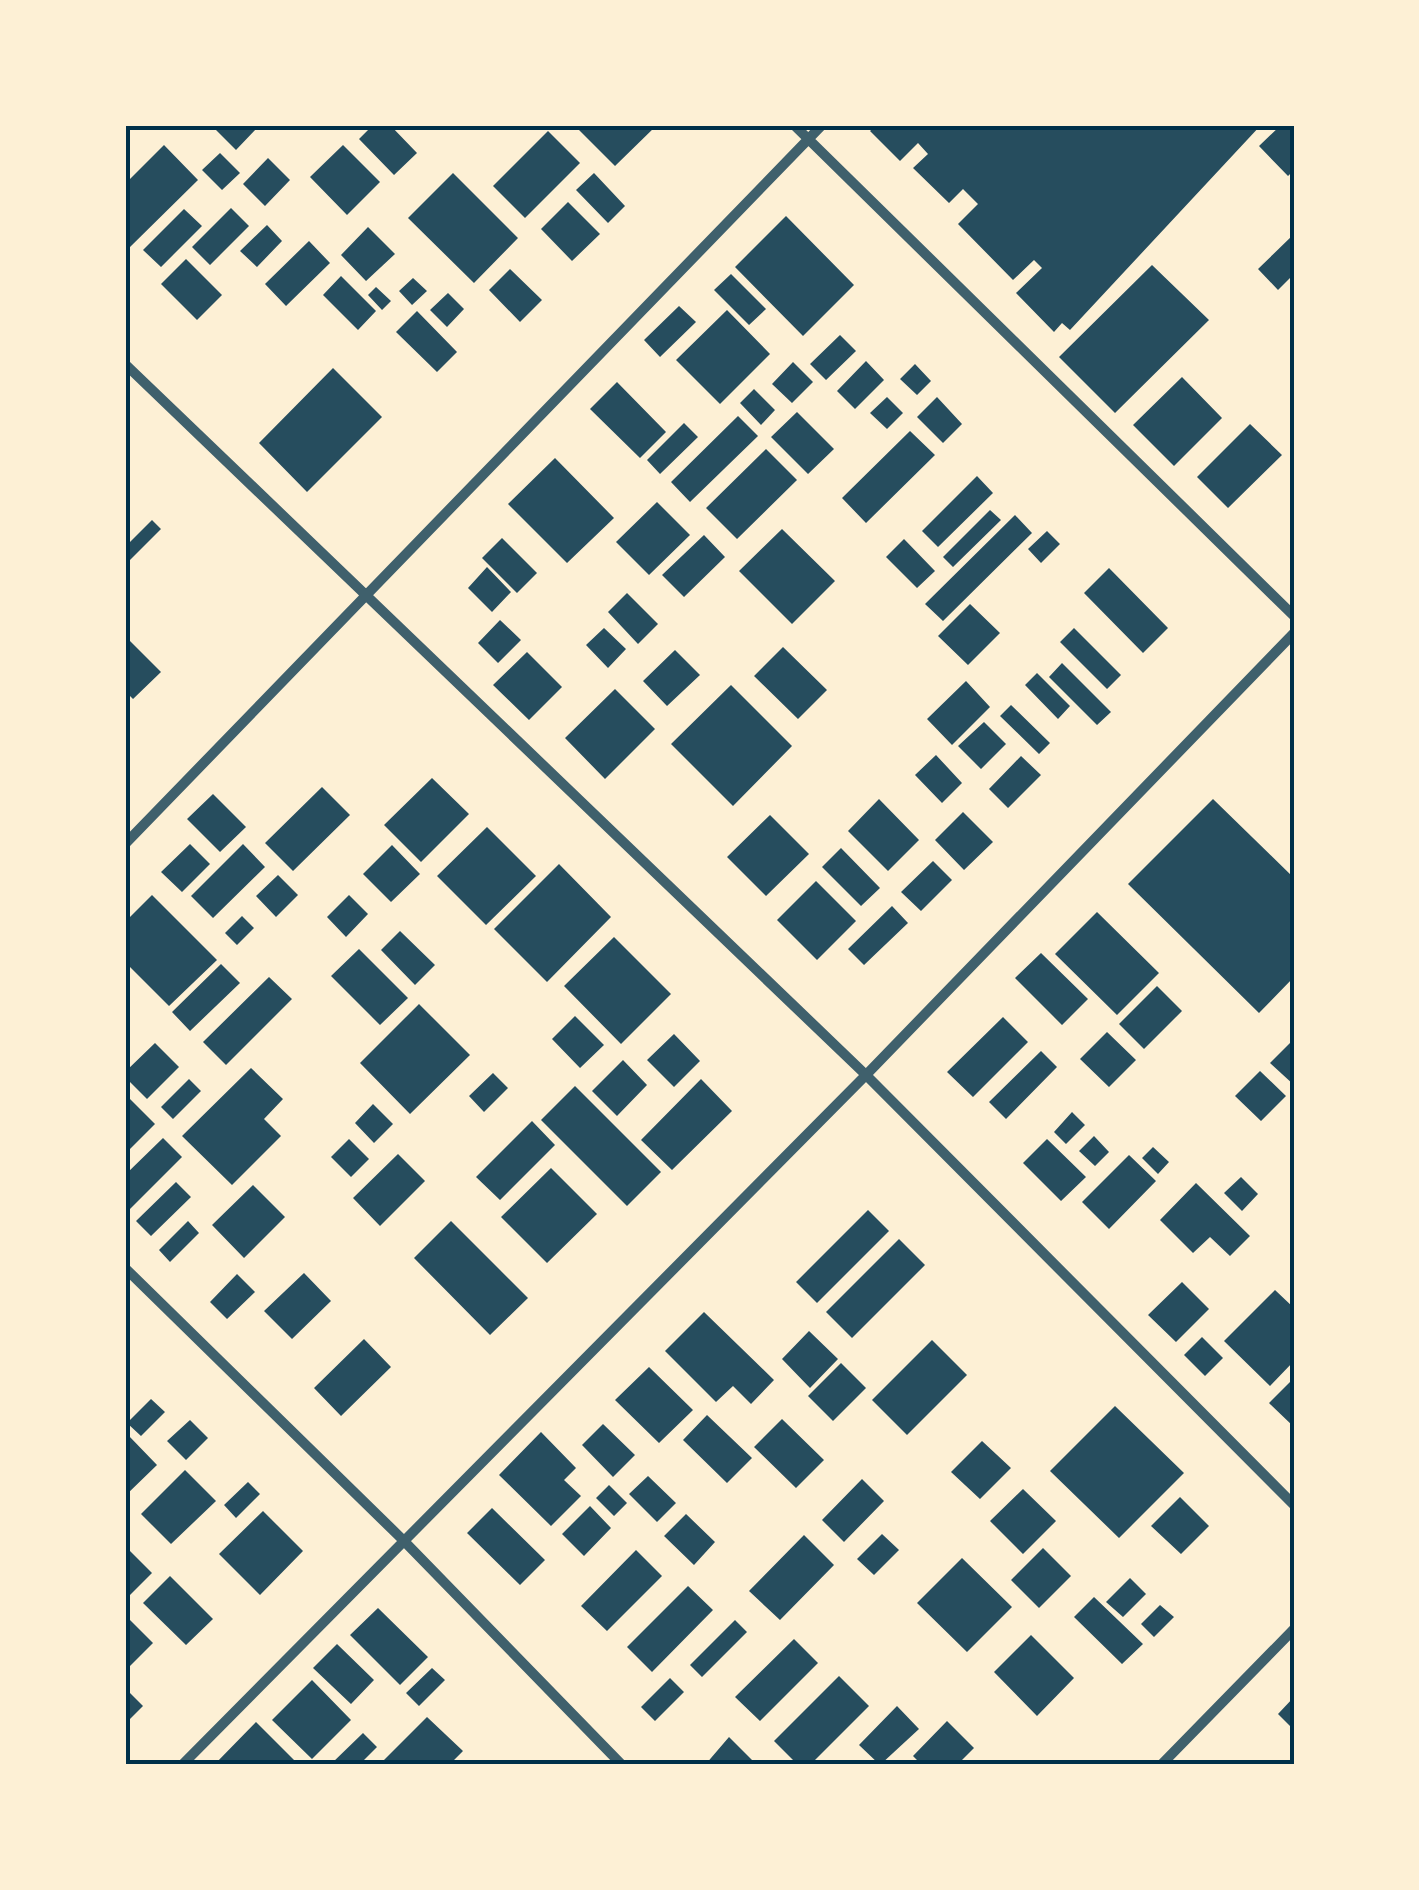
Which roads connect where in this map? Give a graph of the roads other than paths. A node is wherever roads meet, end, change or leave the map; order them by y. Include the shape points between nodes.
1 (794, 125) edge
2 (822, 125) edge
3 (808, 139) junction
4 (125, 364) edge
5 (364, 597) junction
6 (1294, 616) edge
7 (1294, 633) edge
8 (125, 844) edge
9 (866, 1074) junction
10 (125, 1268) edge
11 (1294, 1504) edge
12 (402, 1539) junction
13 (1294, 1630) edge
14 (182, 1765) edge
15 (622, 1765) edge
16 (1161, 1765) edge

1 - 3 street
2 - 3 street
3 - 5 street
3 - 6 street
4 - 5 street
5 - 8 street
5 - 9 street
7 - 9 street
9 - 11 street
9 - 12 street
10 - 12 street
12 - 14 street
12 - 15 street
13 - 16 street

